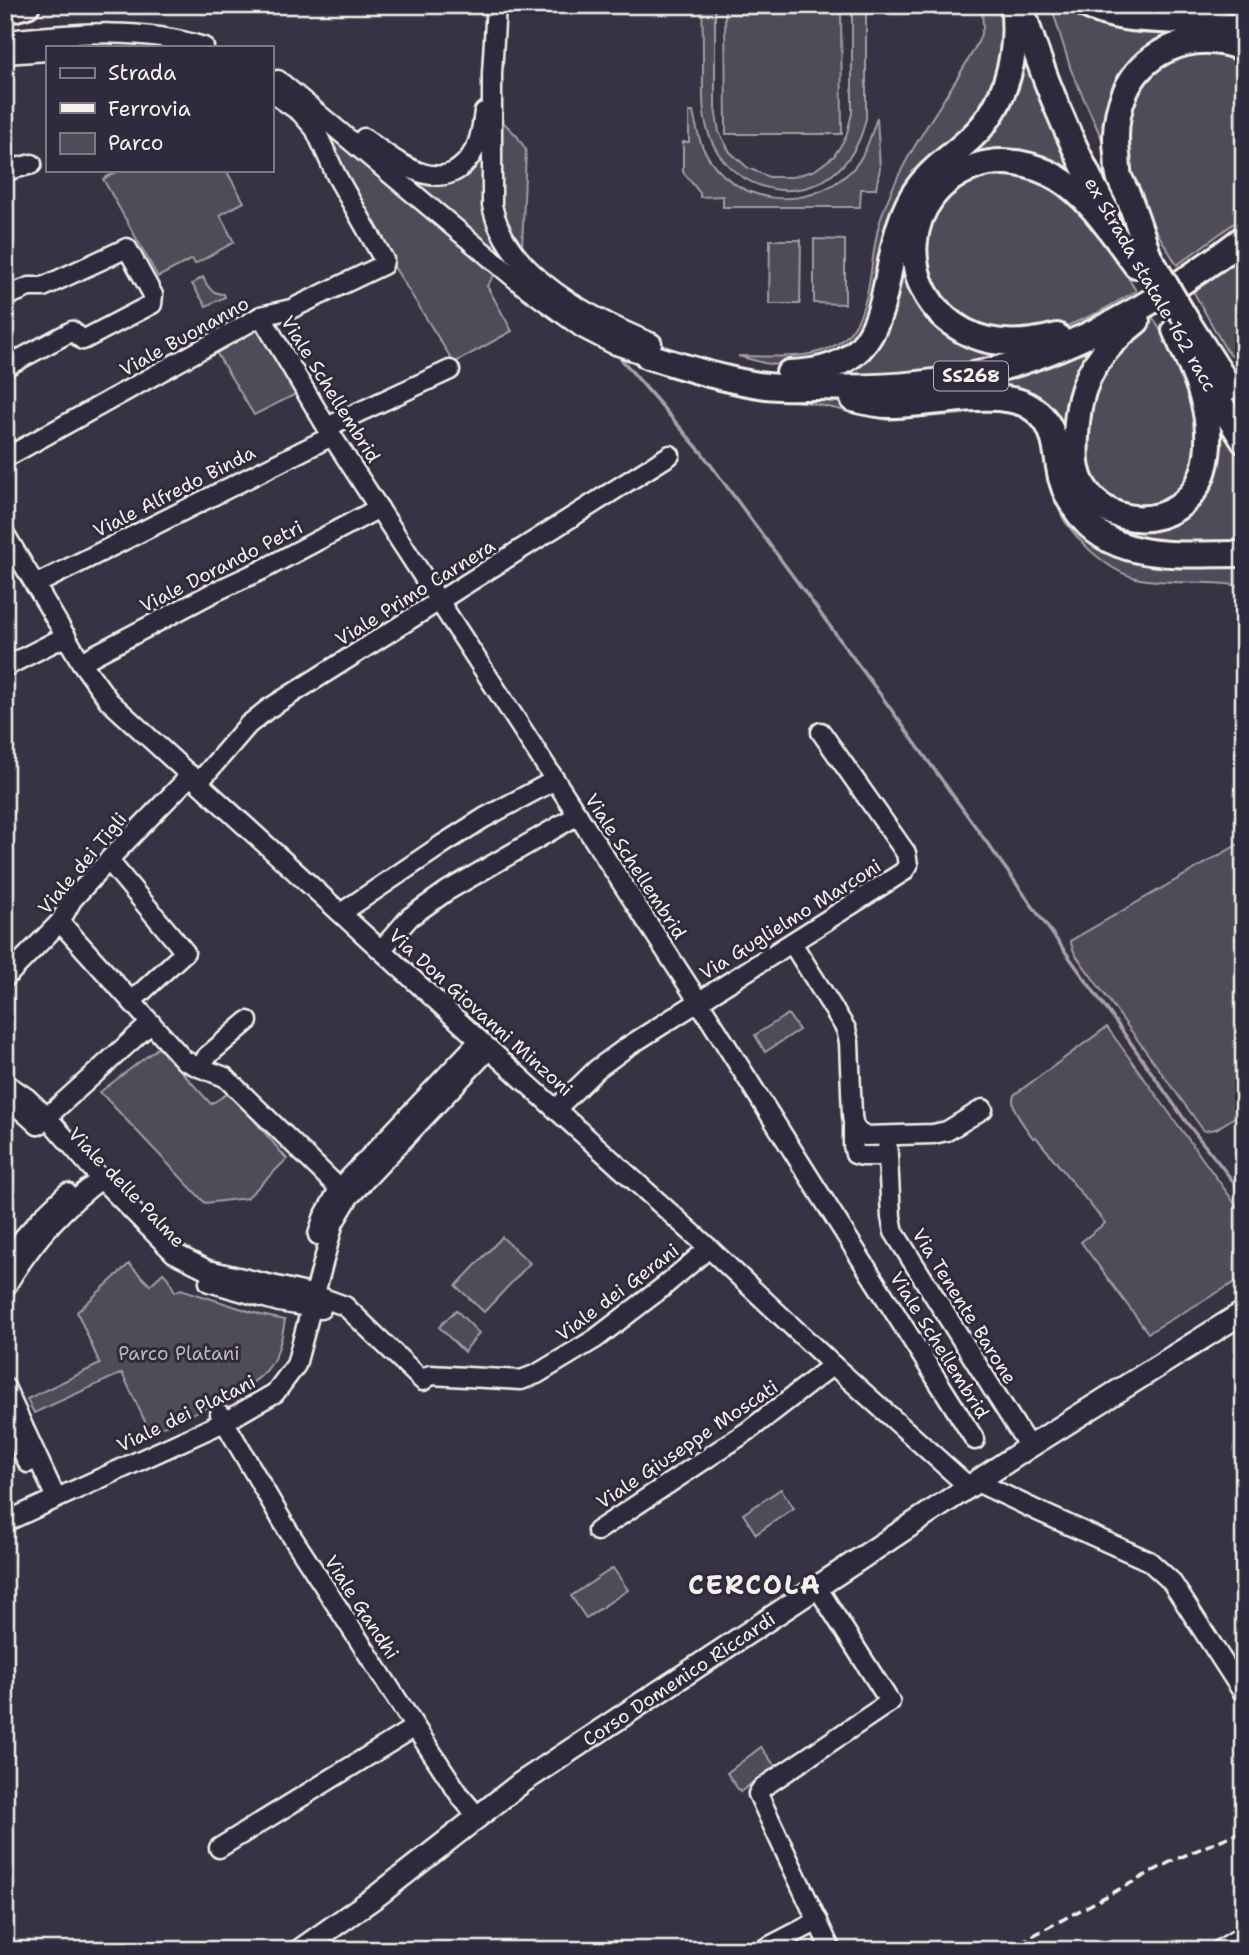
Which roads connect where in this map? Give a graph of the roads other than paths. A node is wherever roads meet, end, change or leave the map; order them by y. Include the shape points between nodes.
1 (27, 5) edge
2 (496, 5) edge
3 (1013, 5) edge
4 (1021, 5) edge
5 (1037, 5) edge
6 (1086, 5) edge
7 (5, 10) edge
8 (1244, 30) edge
9 (5, 40) edge
10 (200, 46) edge
11 (1244, 49) edge
12 (46, 51) edge
13 (5, 54) edge
14 (492, 74) junction
15 (273, 83) edge
16 (32, 164) dead end
17 (5, 171) edge
18 (1244, 226) edge
19 (1244, 238) edge
20 (1244, 252) edge
21 (1142, 261) junction
22 (1187, 278) junction
23 (5, 297) edge
24 (1143, 305) junction
25 (261, 316) junction
26 (1182, 327) junction
27 (650, 349) junction
28 (713, 362) junction
29 (5, 368) edge
30 (450, 370) dead end
31 (1244, 381) edge
32 (5, 382) edge
33 (766, 386) junction
34 (810, 387) junction
35 (1244, 411) edge
36 (330, 431) junction
37 (1244, 441) edge
38 (670, 455) dead end
39 (5, 458) edge
40 (379, 508) junction
41 (5, 534) edge
42 (1244, 554) edge
43 (35, 585) junction
44 (441, 601) junction
45 (66, 636) junction
46 (81, 662) junction
47 (5, 667) edge
48 (821, 732) dead end
49 (195, 778) junction
50 (555, 780) junction
51 (578, 815) junction
52 (109, 861) junction
53 (341, 914) junction
54 (60, 922) junction
55 (792, 943) junction
56 (381, 950) junction
57 (5, 978) edge
58 (132, 1001) junction
59 (699, 1002) junction
60 (248, 1021) dead end
61 (151, 1023) junction
62 (484, 1045) junction
63 (205, 1069) junction
64 (5, 1083) edge
65 (5, 1100) edge
66 (983, 1109) dead end
67 (556, 1110) junction
68 (42, 1120) junction
69 (853, 1126) junction
70 (887, 1137) junction
71 (888, 1156) junction
72 (92, 1178) junction
73 (344, 1193) junction
74 (709, 1248) junction
75 (5, 1266) edge
76 (5, 1288) edge
77 (307, 1300) junction
78 (1244, 1312) edge
79 (833, 1365) junction
80 (5, 1387) edge
81 (5, 1416) edge
82 (222, 1418) junction
83 (975, 1440) dead end
84 (1029, 1447) junction
85 (973, 1485) junction
86 (49, 1495) junction
87 (5, 1510) edge
88 (5, 1522) edge
89 (597, 1531) dead end
90 (817, 1587) junction
91 (1244, 1695) edge
92 (415, 1727) junction
93 (478, 1817) junction
94 (219, 1849) dead end
95 (818, 1921) junction
96 (1244, 1936) edge
97 (300, 1950) edge
98 (762, 1950) edge
99 (831, 1950) edge
100 (1220, 1950) edge

1 - 7 highway
2 - 14 street
3 - 28 highway via 1014,46 1002,94 973,136 914,193 902,218 882,310 868,339 847,359 821,370 787,373
4 - 21 highway, ex Strada statale 162 racc via 1073,145
5 - 21 highway, ex Strada statale 162 racc via 1060,75
6 - 8 highway via 1123,17
9 - 10 street via 122,34
11 - 21 highway via 1208,40 1186,42 1153,56 1123,94 1115,141 1119,175
12 - 13 street
14 - 15 street via 476,148 464,164 436,177 411,170 307,95
14 - 27 street via 492,205 497,226 527,267 570,302
15 - 25 street, Viale Buonanno via 315,130 384,260 383,265 291,309
15 - 27 street via 582,328 614,344
16 - 17 street
18 - 22 highway via 1208,252
19 - 22 highway, SS268
20 - 22 highway
21 - 24 highway via 1059,178 1005,161 967,169 940,186 917,225 915,241 916,270 924,293 965,332 1002,342 1035,341
21 - 26 highway, ex Strada statale 162 racc, bridge
22 - 24 highway, SS268
22 - 26 highway via 1101,354 1079,403 1077,470 1098,505 1116,515 1158,517 1189,497 1201,479 1209,430
23 - 29 street via 29,287 43,287 127,248 153,295 152,304 83,340 72,331
24 - 34 highway, SS268 via 1048,352 982,373 878,388
25 - 36 street, Viale Schellembrid
25 - 39 street, Viale Buonanno
26 - 31 highway via 1212,344
26 - 35 highway, ex Strada statale 162 racc
26 - 37 highway, ex Strada statale 162 racc
27 - 28 highway, SS268
27 - 33 highway, SS268 via 718,376
28 - 34 highway, SS268
29 - 32 street via 10,379
30 - 36 street, Viale Alfredo Binda
33 - 34 highway, SS268
33 - 42 highway via 889,405 1016,399 1039,412 1051,427 1066,495 1098,533 1116,545 1141,551
36 - 40 street, Viale Schellembrid
36 - 43 street, Viale Alfredo Binda
38 - 44 street, Viale Primo Carnera
40 - 44 street, Viale Schellembrid
40 - 46 street, Viale Dorando Petri
41 - 43 street, Via Don Giovanni Minzoni
43 - 45 street, Via Don Giovanni Minzoni
44 - 49 street, Viale Primo Carnera via 268,709
44 - 50 street, Viale Schellembrid
45 - 46 street, Via Don Giovanni Minzoni
45 - 47 street
46 - 49 street, Via Don Giovanni Minzoni via 109,701
48 - 55 street, Via Guglielmo Marconi via 906,853 908,865 904,872
49 - 52 street, Viale dei Tigli via 145,821
49 - 53 street, Via Don Giovanni Minzoni
50 - 51 street, Viale Schellembrid
50 - 53 street via 463,831
51 - 56 street via 447,891 410,917
51 - 59 street, Viale Schellembrid
52 - 54 street, Viale dei Tigli via 72,900
52 - 58 street via 185,952
53 - 56 street, Via Don Giovanni Minzoni
54 - 57 street, Viale dei Tigli
54 - 58 street
55 - 59 street, Via Guglielmo Marconi
55 - 69 street via 846,1029
56 - 62 street, Via Don Giovanni Minzoni
58 - 61 street
59 - 67 street, Via Guglielmo Marconi via 611,1058
59 - 83 street, Viale Schellembrid
60 - 63 street via 207,1056
61 - 63 street via 184,1060
61 - 68 street
62 - 67 street, Via Don Giovanni Minzoni
62 - 73 street, Viale dei Platani
63 - 73 street via 225,1077
64 - 68 street, Viale delle Palme via 27,1098
65 - 68 street, Viale delle Palme
66 - 70 street via 947,1131
67 - 74 street, Via Don Giovanni Minzoni
68 - 72 street, Viale delle Palme
69 - 70 street via 865,1136
69 - 71 street via 855,1154
70 - 71 street, Via Tenente Barone
71 - 84 street, Via Tenente Barone via 894,1232
72 - 75 street via 42,1217
72 - 76 street via 34,1245
72 - 77 street, Viale delle Palme via 174,1253 208,1270
73 - 77 street, Viale dei Platani via 323,1219
74 - 77 street, Viale dei Gerani via 595,1339 521,1380 430,1375 423,1381 367,1326
74 - 79 street, Via Don Giovanni Minzoni
77 - 82 street, Viale dei Platani via 287,1362 275,1379
78 - 84 main road, Corso Domenico Riccardi
79 - 85 street, Via Don Giovanni Minzoni
79 - 89 street, Viale Giuseppe Moscati via 748,1432
80 - 86 street
81 - 86 street
82 - 86 street, Viale dei Platani
82 - 92 street, Viale Gandhi via 287,1529
84 - 85 main road, Corso Domenico Riccardi
85 - 90 main road, Corso Domenico Riccardi
85 - 91 street, Via Don Giovanni Minzoni via 1149,1561 1171,1581
86 - 87 street, Viale dei Platani
86 - 88 street, Viale dei Platani
90 - 93 main road, Corso Domenico Riccardi via 521,1783
90 - 95 street via 890,1702 759,1792
92 - 93 street, Viale Gandhi
92 - 94 street
93 - 97 main road, Corso Domenico Riccardi
95 - 98 street
95 - 99 street
96 - 100 street

